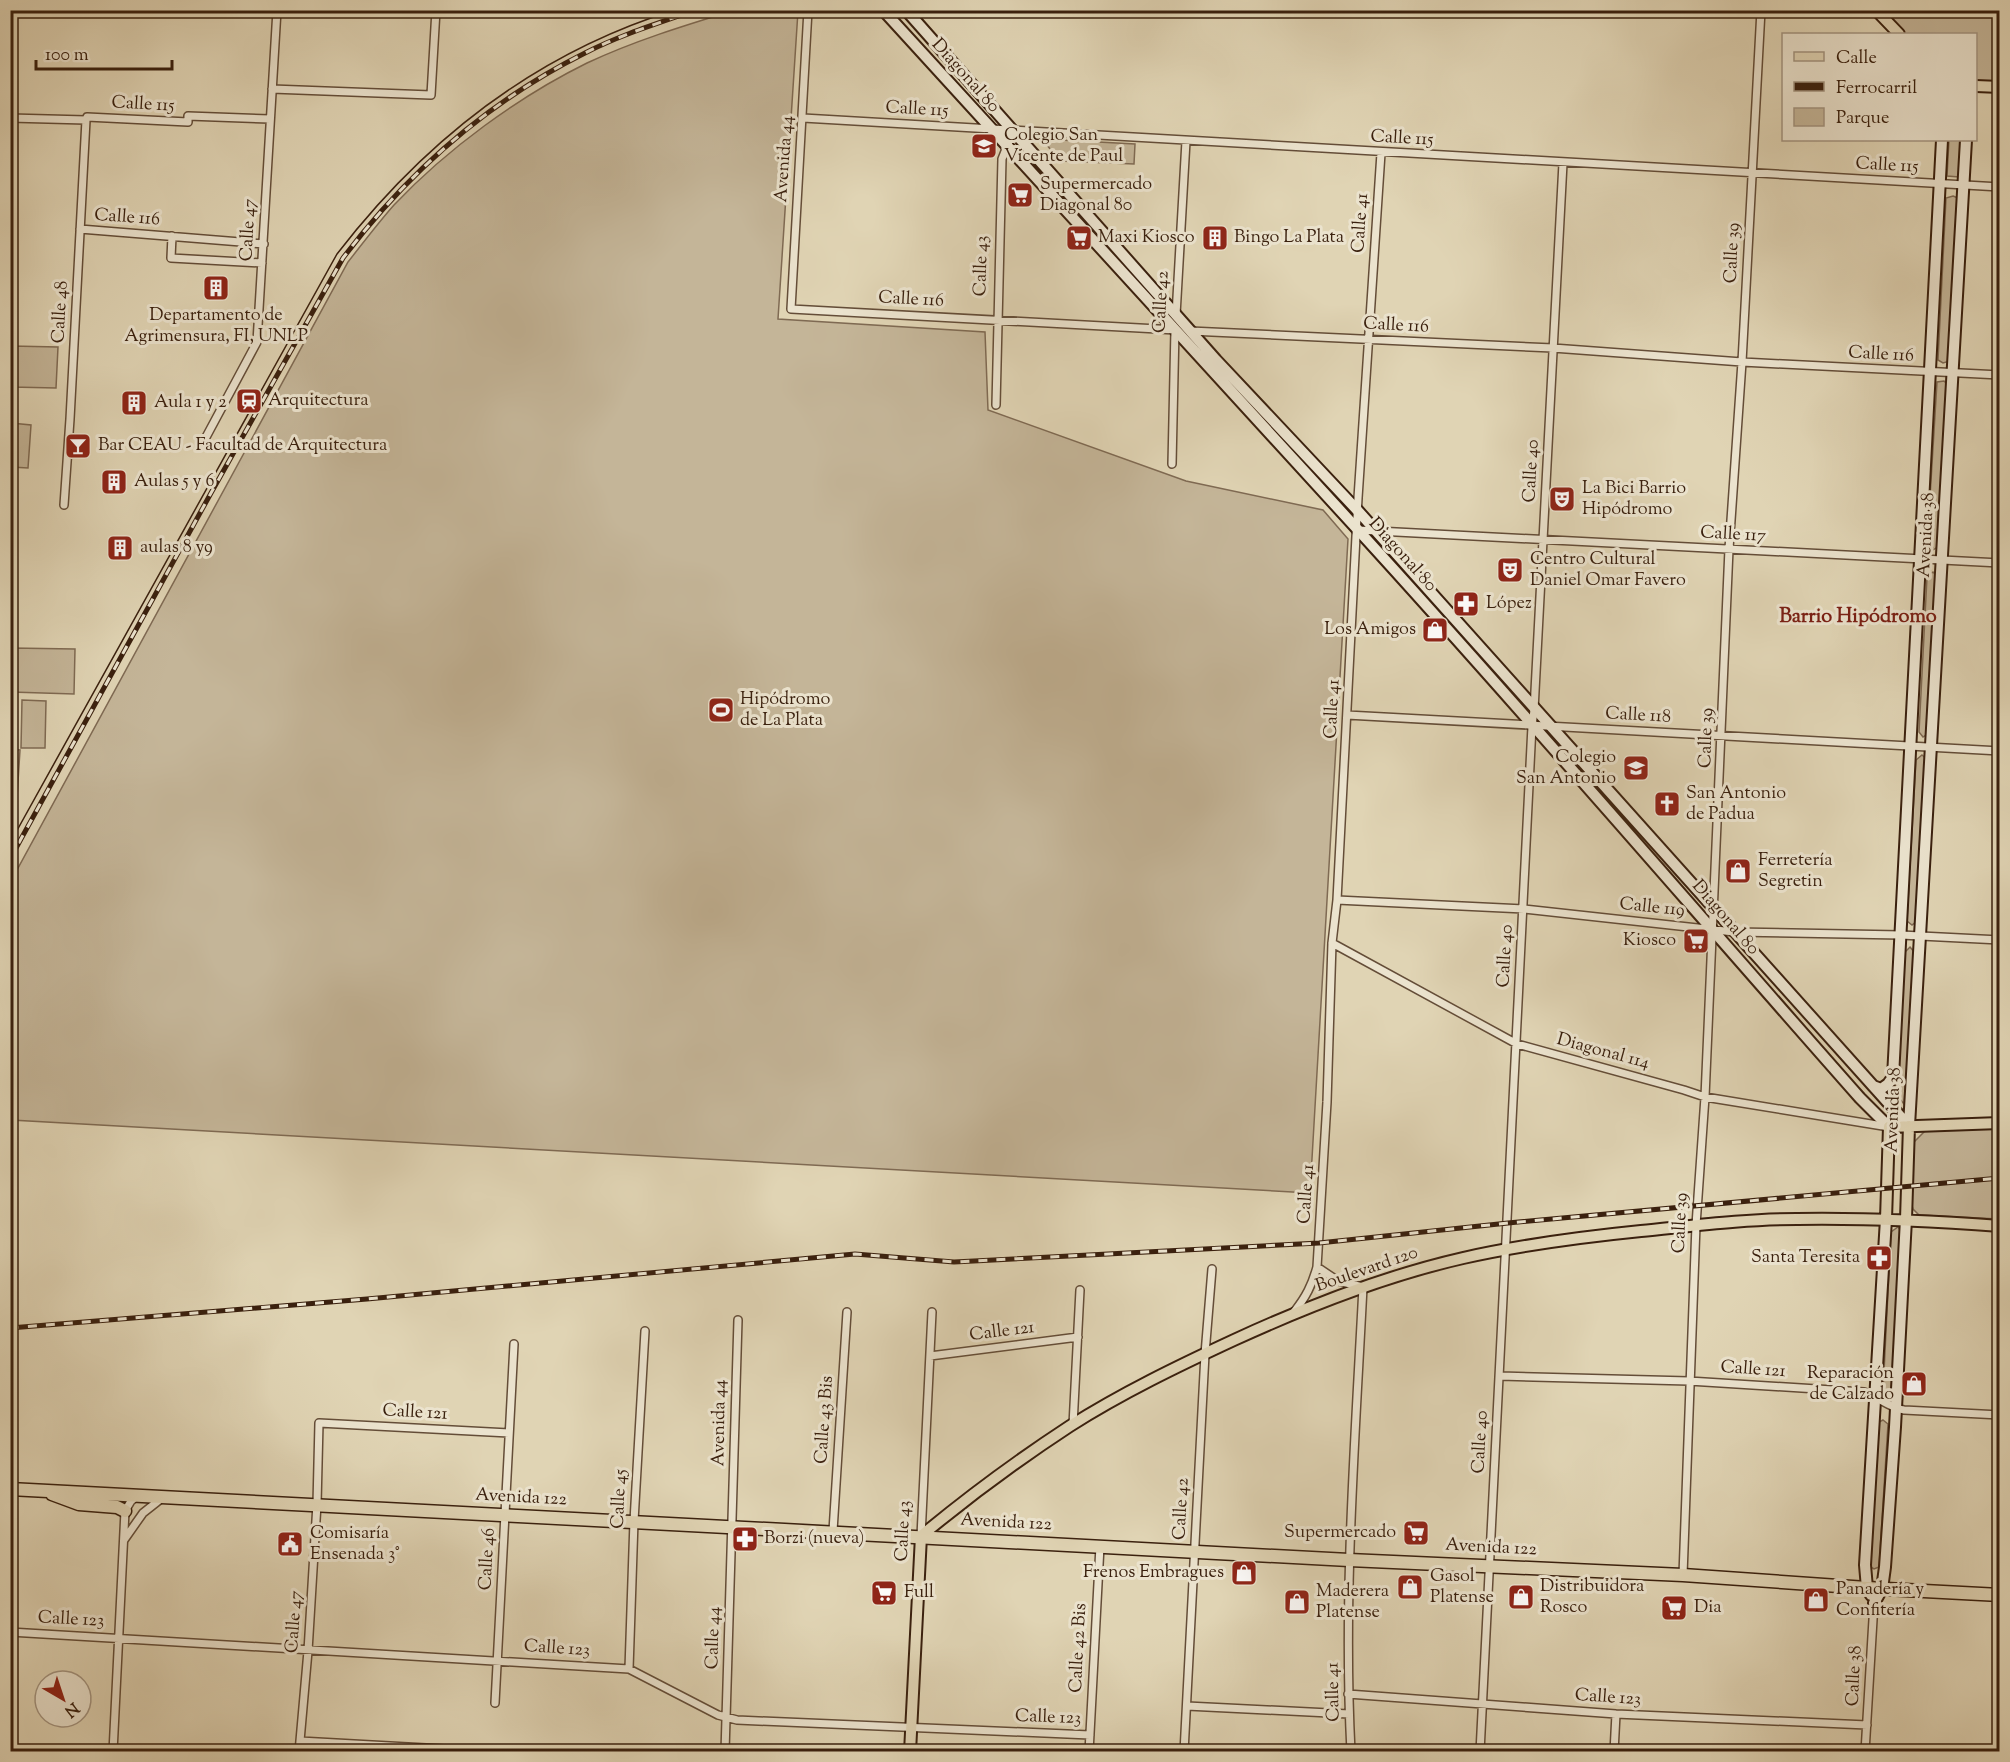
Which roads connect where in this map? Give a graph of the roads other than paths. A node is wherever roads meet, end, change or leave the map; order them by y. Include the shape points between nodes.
1 (277, 10) edge
2 (436, 10) edge
3 (808, 10) edge
4 (883, 10) edge
5 (906, 10) edge
6 (1761, 10) edge
7 (1876, 10) edge
8 (1898, 33) edge
9 (1977, 86) edge
10 (2000, 87) edge
11 (272, 89) junction
12 (10, 118) edge
13 (803, 118) junction
14 (270, 119) junction
15 (86, 120) junction
16 (992, 130) junction
17 (1013, 131) junction
18 (1186, 141) junction
19 (1942, 141) edge
20 (1966, 141) edge
21 (1006, 146) junction
22 (1381, 153) junction
23 (1563, 163) junction
24 (1752, 174) junction
25 (1941, 184) junction
26 (1964, 185) junction
27 (2000, 188) edge
28 (80, 229) junction
29 (172, 236) junction
30 (264, 244) junction
31 (262, 263) junction
32 (791, 309) joint
33 (1176, 315) junction
34 (997, 320) junction
35 (1175, 330) junction
36 (1190, 331) junction
37 (1368, 339) junction
38 (1553, 348) junction
39 (1742, 362) junction
40 (1931, 373) junction
41 (1953, 374) junction
42 (2000, 375) edge
43 (996, 405) dead end
44 (205, 439) dead end
45 (1172, 464) dead end
46 (64, 505) dead end
47 (1358, 511) junction
48 (1358, 530) junction
49 (1375, 531) junction
50 (1543, 540) junction
51 (1729, 549) junction
52 (1921, 559) junction
53 (1942, 560) junction
54 (2000, 563) edge
55 (1534, 710) junction
56 (1347, 715) junction
57 (1532, 726) junction
58 (1549, 726) junction
59 (1722, 736) junction
60 (1911, 746) junction
61 (1931, 747) junction
62 (2000, 751) edge
63 (1337, 900) junction
64 (1524, 909) junction
65 (1714, 909) junction
66 (1713, 930) junction
67 (1734, 932) junction
68 (1901, 935) junction
69 (1921, 936) junction
70 (2000, 940) edge
71 (1332, 943) junction
72 (1517, 1044) junction
73 (1873, 1086) junction
74 (1705, 1097) junction
75 (2000, 1123) edge
76 (1909, 1126) junction
77 (1888, 1127) junction
78 (1886, 1219) junction
79 (1906, 1220) junction
80 (1696, 1226) junction
81 (2000, 1226) edge
82 (1506, 1250) junction
83 (1317, 1267) junction
84 (1212, 1269) dead end
85 (1363, 1287) junction
86 (1080, 1290) dead end
87 (847, 1312) dead end
88 (932, 1312) dead end
89 (1292, 1314) junction
90 (738, 1320) dead end
91 (645, 1331) dead end
92 (1078, 1337) junction
93 (514, 1344) dead end
94 (1205, 1354) junction
95 (930, 1356) junction
96 (1500, 1376) junction
97 (1689, 1381) junction
98 (1875, 1396) junction
99 (1896, 1409) junction
100 (2000, 1415) edge
101 (319, 1423) joint
102 (1073, 1425) junction
103 (509, 1433) junction
104 (10, 1489) edge
105 (43, 1490) junction
106 (138, 1495) junction
107 (164, 1497) junction
108 (317, 1504) junction
109 (125, 1511) junction
110 (506, 1515) junction
111 (634, 1521) junction
112 (733, 1526) junction
113 (833, 1531) junction
114 (921, 1536) junction
115 (124, 1540) junction
116 (1100, 1546) junction
117 (1195, 1551) junction
118 (1349, 1560) junction
119 (1490, 1566) junction
120 (1683, 1575) junction
121 (1867, 1588) junction
122 (1882, 1589) junction
123 (2000, 1595) edge
124 (1874, 1603) junction
125 (10, 1632) edge
126 (120, 1638) junction
127 (308, 1651) junction
128 (498, 1660) junction
129 (629, 1669) junction
130 (1348, 1694) junction
131 (495, 1702) dead end
132 (1482, 1704) junction
133 (1187, 1706) junction
134 (1349, 1714) junction
135 (1617, 1714) junction
136 (727, 1718) junction
137 (1867, 1725) junction
138 (911, 1728) junction
139 (1090, 1735) junction
140 (300, 1741) junction
141 (113, 1752) edge
142 (299, 1752) edge
143 (498, 1752) edge
144 (725, 1752) edge
145 (910, 1752) edge
146 (1089, 1752) edge
147 (1184, 1752) edge
148 (1351, 1752) edge
149 (1480, 1752) edge
150 (1614, 1752) edge
151 (1865, 1752) edge

1 - 11 street, Calle 47
2 - 11 street via 430,95
3 - 13 street, Avenida 44
4 - 16 main road, Diagonal 80
5 - 17 main road, Diagonal 80
6 - 24 street, Calle 39
7 - 8 main road
9 - 10 main road
11 - 14 street, Calle 47
12 - 15 street, Calle 115
13 - 16 street, Calle 115
13 - 32 street, Avenida 44
14 - 15 street, Calle 115 via 188,116 188,122 87,117
14 - 30 street, Calle 47
15 - 28 street, Calle 48
16 - 17 street, Calle 115
16 - 21 main road, Diagonal 80
17 - 18 street, Calle 115
17 - 21 street, Calle 43
17 - 33 main road, Diagonal 80
18 - 22 street, Calle 115
18 - 33 street, Calle 42
19 - 25 main road, Avenida 38
20 - 26 main road, Avenida 38
21 - 34 street, Calle 43 via 1002,159
21 - 35 main road, Diagonal 80
22 - 23 street, Calle 115
22 - 37 street, Calle 41
23 - 24 street, Calle 115
23 - 38 street, Calle 40
24 - 25 street, Calle 115
24 - 39 street, Calle 39
25 - 26 street, Calle 115
25 - 40 main road, Avenida 38
26 - 27 street, Calle 115
26 - 41 main road, Avenida 38
28 - 29 street, Calle 116
28 - 46 street, Calle 48
29 - 30 street, Calle 116
29 - 31 street, Calle 116 via 171,258
30 - 31 street, Calle 47
31 - 44 street, Calle 47 via 257,342
32 - 34 street, Calle 116
33 - 35 street, Calle 42
33 - 36 main road, Diagonal 80
34 - 35 street, Calle 116
34 - 43 street, Calle 43
35 - 36 street, Calle 116
35 - 45 street, Calle 42
35 - 48 main road, Diagonal 80
36 - 37 street, Calle 116
36 - 47 main road, Diagonal 80
37 - 38 street, Calle 116
37 - 47 street, Calle 41
38 - 39 street, Calle 116
38 - 50 street, Calle 40
39 - 40 street, Calle 116
39 - 51 street, Calle 39
40 - 41 street, Calle 116
40 - 52 main road, Avenida 38
41 - 42 street, Calle 116
41 - 53 main road, Avenida 38
47 - 48 street, Calle 41
47 - 49 main road, Diagonal 80
48 - 49 street, Calle 117
48 - 56 street, Calle 41
48 - 57 main road, Diagonal 80
49 - 50 street, Calle 117
49 - 55 main road, Diagonal 80
50 - 51 street, Calle 117
50 - 55 street, Calle 40
51 - 52 street, Calle 117
51 - 59 street, Calle 39
52 - 53 street, Calle 117
52 - 60 main road, Avenida 38
53 - 54 street, Calle 117
53 - 61 main road, Avenida 38
55 - 57 street, Calle 40
55 - 58 main road, Diagonal 80
56 - 57 street, Calle 118
56 - 63 street, Calle 41
57 - 58 street, Calle 118
57 - 64 street, Calle 40
57 - 66 main road, Diagonal 80
58 - 59 street, Calle 118
58 - 65 main road, Diagonal 80
59 - 60 street, Calle 118
59 - 65 street, Calle 39
60 - 61 street, Calle 118
60 - 68 main road, Avenida 38
61 - 62 street, Calle 118
61 - 69 main road, Avenida 38
63 - 64 street, Calle 119
63 - 71 street, Calle 41
64 - 66 street, Calle 119
64 - 72 street, Calle 40
65 - 66 street, Calle 39
65 - 67 main road, Diagonal 80
66 - 67 street, Calle 119
66 - 74 street, Calle 39
66 - 77 main road, Diagonal 80
67 - 68 street, Calle 119
67 - 73 main road, Diagonal 80
68 - 69 street, Calle 119
68 - 73 main road, Avenida 38 via 1893,1077 1881,1089
69 - 70 street, Calle 119
69 - 76 main road, Avenida 38
71 - 72 street, Diagonal 114
71 - 83 street, Calle 41 via 1328,1102
72 - 74 street, Diagonal 114
72 - 82 street, Calle 40
73 - 76 main road, Diagonal 80
74 - 77 street, Diagonal 114
74 - 80 street, Calle 39
75 - 76 main road
76 - 77 main road
76 - 79 main road, Avenida 38
77 - 78 main road, Avenida 38
78 - 79 main road, Boulevard 120
78 - 80 main road, Boulevard 120 via 1794,1219
78 - 98 main road, Avenida 38
79 - 81 main road, Boulevard 120
79 - 99 main road, Avenida 38
80 - 82 main road, Boulevard 120
80 - 97 street, Calle 39
82 - 85 main road, Boulevard 120 via 1438,1264
82 - 96 street, Calle 40
83 - 85 street via 1338,1281
83 - 89 street, Calle 41 via 1306,1296
84 - 94 street, Calle 42
85 - 89 main road, Boulevard 120
85 - 118 street, Calle 41
86 - 92 street
87 - 113 street, Calle 43 Bis
88 - 95 street, Calle 43
89 - 94 main road, Boulevard 120
90 - 112 street, Avenida 44
91 - 111 street, Calle 45
92 - 95 street, Calle 121
92 - 102 street
93 - 103 street, Calle 46
94 - 102 main road, Boulevard 120
94 - 117 street, Calle 42
95 - 114 street, Calle 43
96 - 97 street, Calle 121
96 - 119 street, Calle 40
97 - 98 street, Calle 121 via 1864,1392
97 - 120 street, Calle 39
98 - 99 street, Calle 121
98 - 121 main road, Avenida 38 via 1864,1565
99 - 100 street, Calle 121
99 - 122 main road, Avenida 38
101 - 103 street, Calle 121
101 - 108 street, Calle 47
102 - 114 main road, Boulevard 120 via 976,1492
103 - 110 street, Calle 46
104 - 105 highway, Avenida 122
105 - 106 highway, Avenida 122
105 - 109 highway via 79,1504
106 - 107 highway, Avenida 122
106 - 109 street
107 - 108 highway, Avenida 122
107 - 115 street via 149,1507
108 - 110 highway, Avenida 122
108 - 127 street, Calle 47
109 - 115 street
110 - 111 highway, Avenida 122
110 - 128 street, Calle 46
111 - 112 highway, Avenida 122
111 - 129 street, Calle 45
112 - 113 highway, Avenida 122
112 - 136 street, Calle 44
113 - 114 highway, Avenida 122
114 - 116 highway, Avenida 122
114 - 138 main road, Calle 43
115 - 126 street
116 - 117 highway, Avenida 122
116 - 139 street, Calle 42 Bis
117 - 118 highway, Avenida 122
117 - 133 street, Calle 42
118 - 119 highway, Avenida 122
118 - 130 street, Calle 41
119 - 120 highway, Avenida 122
119 - 132 street, Calle 40
120 - 121 highway, Avenida 122
121 - 122 highway, Avenida 122
121 - 124 main road, Avenida 38
122 - 123 highway, Avenida 122
122 - 124 main road, Avenida 38
124 - 137 street, Calle 38
125 - 126 street, Calle 123
126 - 127 street, Calle 123
126 - 141 street
127 - 128 street, Calle 123
127 - 140 street, Calle 47
128 - 129 street, Calle 123
128 - 131 street, Calle 46
129 - 136 street, Calle 123
130 - 132 street, Calle 123
130 - 134 street, Calle 41
132 - 135 street, Calle 123
132 - 149 street, Calle 40
133 - 134 street
133 - 147 street, Calle 42
134 - 148 street, Calle 41
135 - 137 street, Calle 123
135 - 150 street
136 - 138 street, Calle 123
136 - 144 street, Calle 44
137 - 151 street, Calle 38
138 - 139 street, Calle 123
138 - 145 main road, Calle 43
139 - 146 street, Calle 42 Bis
140 - 142 street, Calle 47
140 - 143 street

